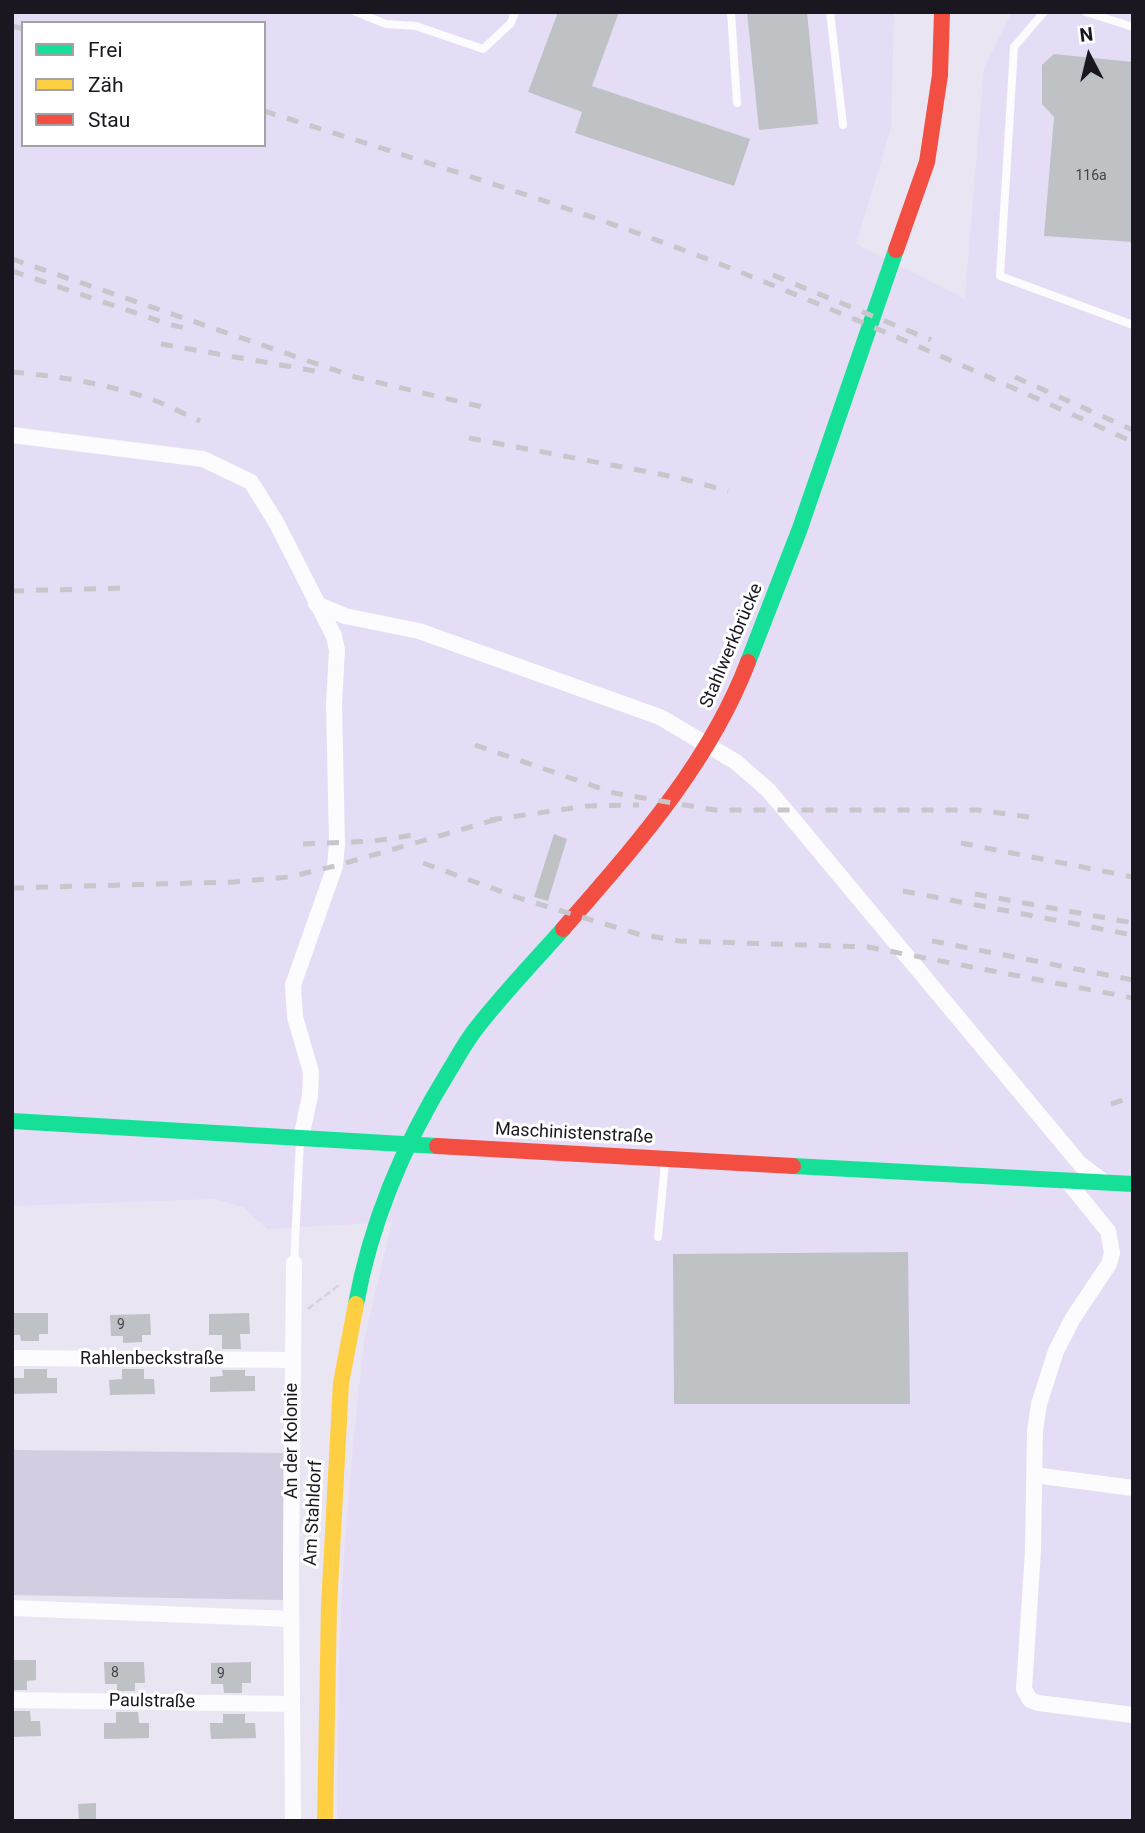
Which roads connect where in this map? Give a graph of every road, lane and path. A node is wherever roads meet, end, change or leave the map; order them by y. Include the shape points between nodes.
1 (356, 12) edge
2 (515, 12) edge
3 (731, 12) edge
4 (830, 12) edge
5 (942, 12) edge
6 (1044, 12) edge
7 (1086, 12) edge
8 (1133, 27) edge
9 (737, 103) dead end
10 (843, 125) dead end
11 (1133, 325) edge
12 (12, 435) edge
13 (316, 604) junction
14 (12, 1121) edge
15 (300, 1138) junction
16 (665, 1159) junction
17 (1068, 1182) junction
18 (1104, 1182) junction
19 (1133, 1184) edge
20 (382, 1211) joint
21 (658, 1237) dead end
22 (294, 1263) joint
23 (342, 1283) dead end
24 (306, 1311) dead end
25 (12, 1358) edge
26 (293, 1360) junction
27 (1034, 1475) junction
28 (1133, 1488) edge
29 (12, 1608) edge
30 (291, 1619) junction
31 (12, 1700) edge
32 (292, 1704) junction
33 (1133, 1715) edge
34 (293, 1821) edge
35 (325, 1821) edge

1 - 2 lane via 483,49 511,23
3 - 9 lane
4 - 10 lane
5 - 20 main road, Stahlwerkbrücke via 940,75 927,162 794,543 739,685 675,795 473,1032 404,1153
6 - 11 lane via 1014,47 1000,276
7 - 8 lane
12 - 13 street via 203,459 251,482
13 - 15 street via 337,650 337,844 335,866 293,985 295,1017 310,1072 310,1096
13 - 18 street via 345,616 419,631 660,717 736,762 786,811 1080,1164
14 - 15 main road, Maschinistenstraße
15 - 16 main road, Maschinistenstraße
15 - 22 lane
16 - 17 main road, Maschinistenstraße
16 - 21 lane
17 - 18 main road, Maschinistenstraße
17 - 27 street via 1108,1231 1112,1252 1109,1264 1073,1318 1046,1378 1035,1431
18 - 19 main road, Maschinistenstraße
20 - 35 main road, Am Stahldorf via 362,1272 341,1383 329,1606
22 - 26 street, An der Kolonie
23 - 24 path
25 - 26 street, Rahlenbeckstraße
26 - 30 street, An der Kolonie
27 - 28 street
27 - 33 street via 1024,1689 1030,1700 1038,1703
29 - 30 street
30 - 32 street, An der Kolonie
31 - 32 street, Paulstraße
32 - 34 street, An der Kolonie

